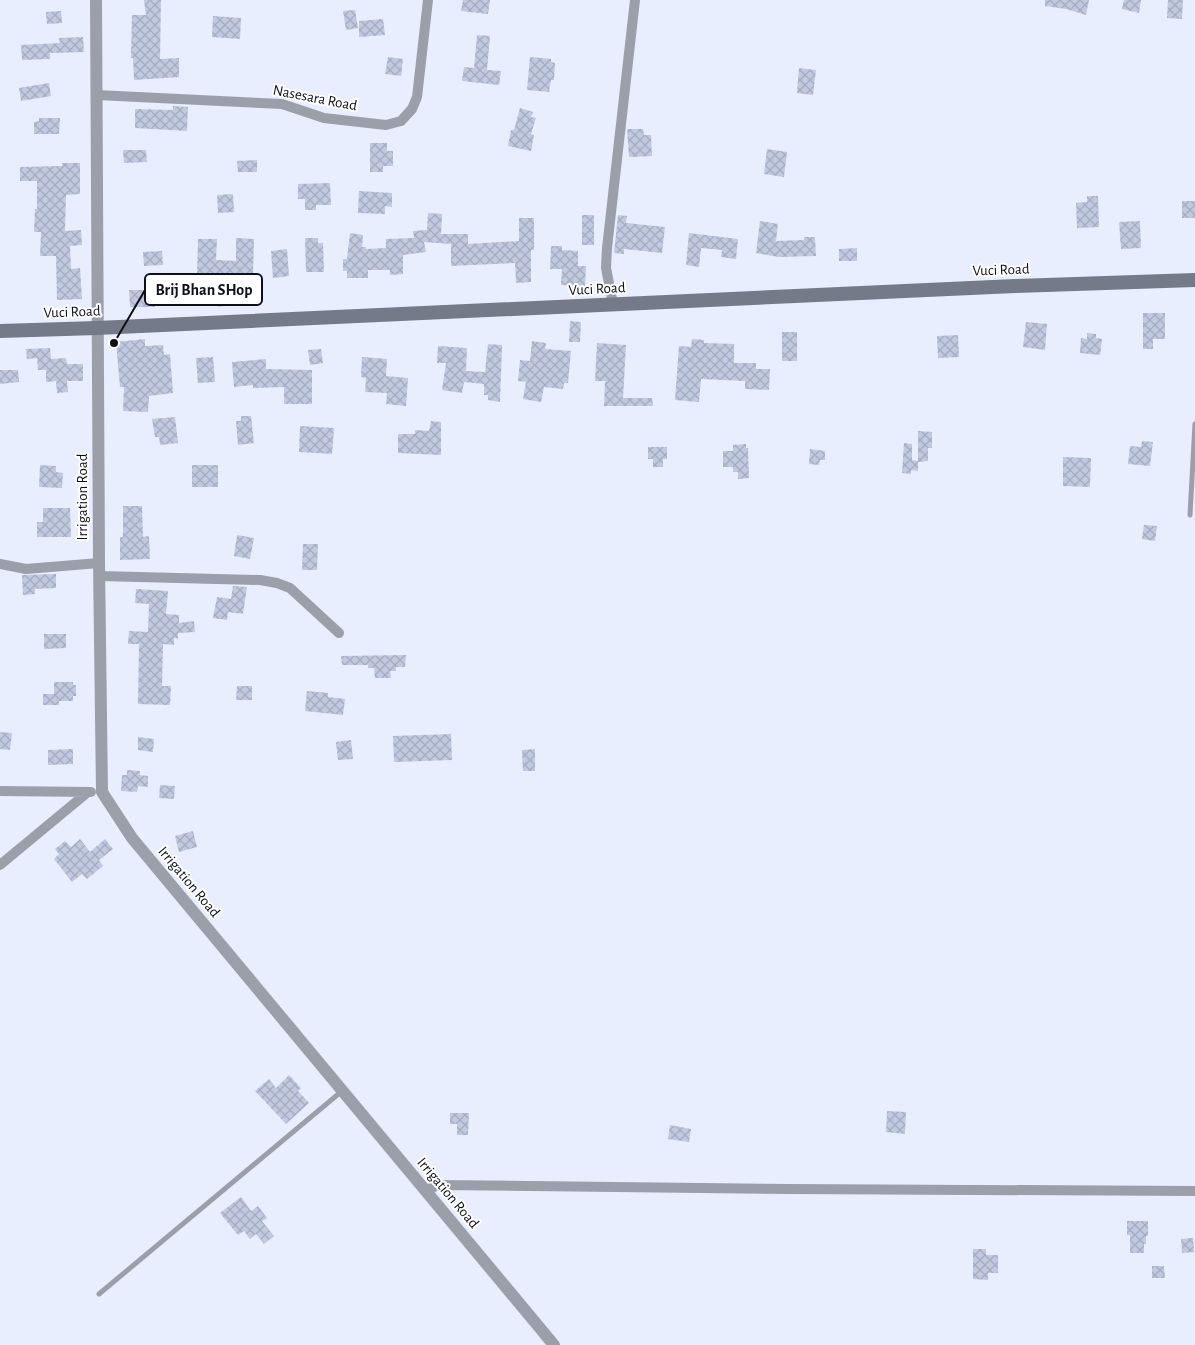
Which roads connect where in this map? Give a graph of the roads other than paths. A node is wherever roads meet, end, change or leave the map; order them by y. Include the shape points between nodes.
1 (96, 0) edge
2 (428, 0) edge
3 (635, 0) edge
4 (96, 95) junction
5 (1195, 280) edge
6 (613, 304) junction
7 (97, 328) junction
8 (0, 330) edge
9 (1195, 424) edge
10 (1190, 515) dead end
11 (0, 564) edge
12 (99, 569) junction
13 (338, 632) dead end
14 (0, 791) edge
15 (88, 792) junction
16 (102, 792) junction
17 (0, 865) edge
18 (342, 1091) junction
19 (425, 1190) junction
20 (1195, 1191) edge
21 (99, 1294) dead end
22 (554, 1345) edge

1 - 4 street, Irrigation Road
2 - 4 street, Nasesara Road via 417,97 401,121 386,125 324,118 282,104
3 - 6 street via 607,248 606,268
4 - 7 street, Irrigation Road
5 - 6 main road, Vuci Road
6 - 7 main road, Vuci Road
7 - 8 main road, Vuci Road
7 - 12 street, Irrigation Road
9 - 10 lane
11 - 12 street via 26,569
12 - 13 street via 277,583 290,588
12 - 16 street, Irrigation Road
14 - 15 street
15 - 16 street
15 - 17 street
16 - 18 street, Irrigation Road via 132,838
18 - 19 street, Irrigation Road
18 - 21 lane
19 - 20 street via 439,1185
19 - 22 street, Irrigation Road

